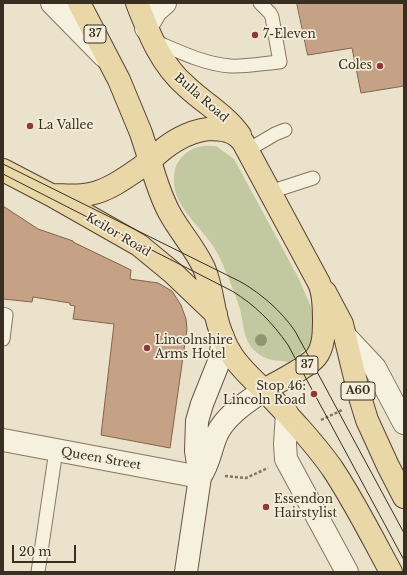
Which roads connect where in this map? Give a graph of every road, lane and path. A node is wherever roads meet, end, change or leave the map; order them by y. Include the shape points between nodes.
1 (52, 3) edge
2 (79, 3) edge
3 (136, 3) edge
4 (165, 3) edge
5 (260, 3) edge
6 (149, 34) junction
7 (112, 64) junction
8 (285, 130) dead end
9 (248, 150) junction
10 (150, 161) junction
11 (3, 170) edge
12 (313, 178) dead end
13 (270, 192) junction
14 (51, 195) junction
15 (319, 283) junction
16 (3, 314) edge
17 (216, 314) junction
18 (223, 337) junction
19 (346, 337) junction
20 (3, 339) edge
21 (264, 390) junction
22 (362, 408) junction
23 (287, 413) junction
24 (404, 424) edge
25 (308, 438) junction
26 (3, 440) edge
27 (56, 450) junction
28 (200, 477) junction
29 (404, 497) edge
30 (38, 572) edge
31 (186, 572) edge
32 (347, 572) edge
33 (391, 572) edge

1 - 7 street
2 - 7 main road, 37
3 - 6 main road, Bulla Road / 37
4 - 6 street via 156,11
5 - 6 lane via 272,17 280,62 230,66 181,52
6 - 9 main road, Bulla Road / 37 via 172,72 187,88 233,126
7 - 10 main road, 37
8 - 9 lane
9 - 10 main road, 37 via 236,134 220,129 208,129 184,136 160,151
9 - 13 main road, 37
10 - 14 main road, Keilor Road via 93,194
10 - 17 main road, 37 via 165,204 205,270
11 - 14 main road, Keilor Road
12 - 13 lane
13 - 15 main road, 37
14 - 17 main road, Keilor Road via 146,250
15 - 19 main road, A60 via 340,320
15 - 21 main road, 37 via 323,294 324,330 318,354 301,369
16 - 20 lane via 6,315
17 - 18 main road, 37
18 - 21 main road, 37 via 238,365
18 - 28 street, 37 via 220,359 198,421 196,451
19 - 22 main road, A60
19 - 24 street via 375,368
21 - 23 main road
21 - 28 street, 37 via 225,421 217,434 209,461
22 - 25 path via 342,410 319,421
22 - 29 main road, A60
23 - 25 main road
23 - 32 street via 285,444 277,464
25 - 33 main road via 337,477
26 - 27 street, Queen Street
27 - 28 street, Queen Street
27 - 30 lane
28 - 31 street, 37

